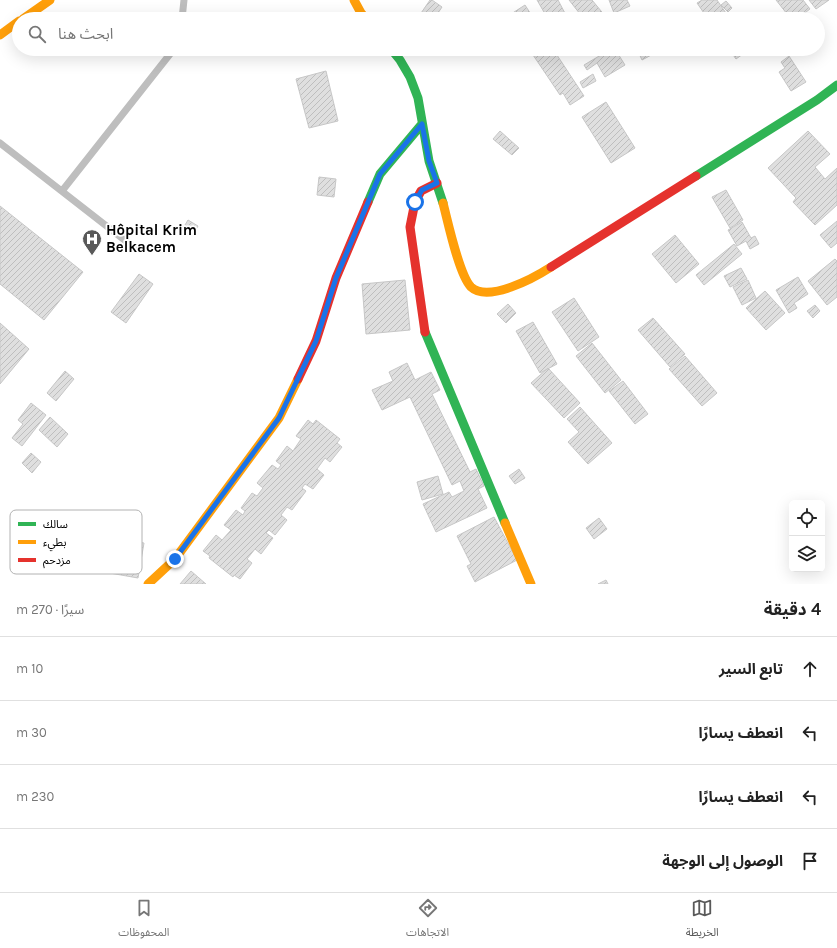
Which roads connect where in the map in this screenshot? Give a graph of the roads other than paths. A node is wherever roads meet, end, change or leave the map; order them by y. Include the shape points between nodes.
1 (50, 0) edge
2 (184, 0) edge
3 (354, 0) edge
4 (32, 12) edge
5 (183, 12) edge
6 (360, 12) edge
7 (12, 26) edge
8 (0, 35) edge
9 (168, 56) edge
10 (397, 56) edge
11 (837, 85) edge
12 (422, 124) junction
13 (0, 143) edge
14 (437, 183) junction
15 (62, 191) junction
16 (136, 249) dead end
17 (148, 584) edge
18 (531, 584) edge

1 - 4 street
2 - 5 lane
3 - 6 street
7 - 8 street
9 - 15 lane
10 - 12 street via 410,77 418,98
11 - 14 street via 547,270 503,291 478,292 465,279
12 - 14 street via 429,161
12 - 17 street via 380,174 336,278 316,341 279,418 175,559
13 - 15 lane
14 - 18 street via 422,190 415,202 410,227 425,336
15 - 16 lane

